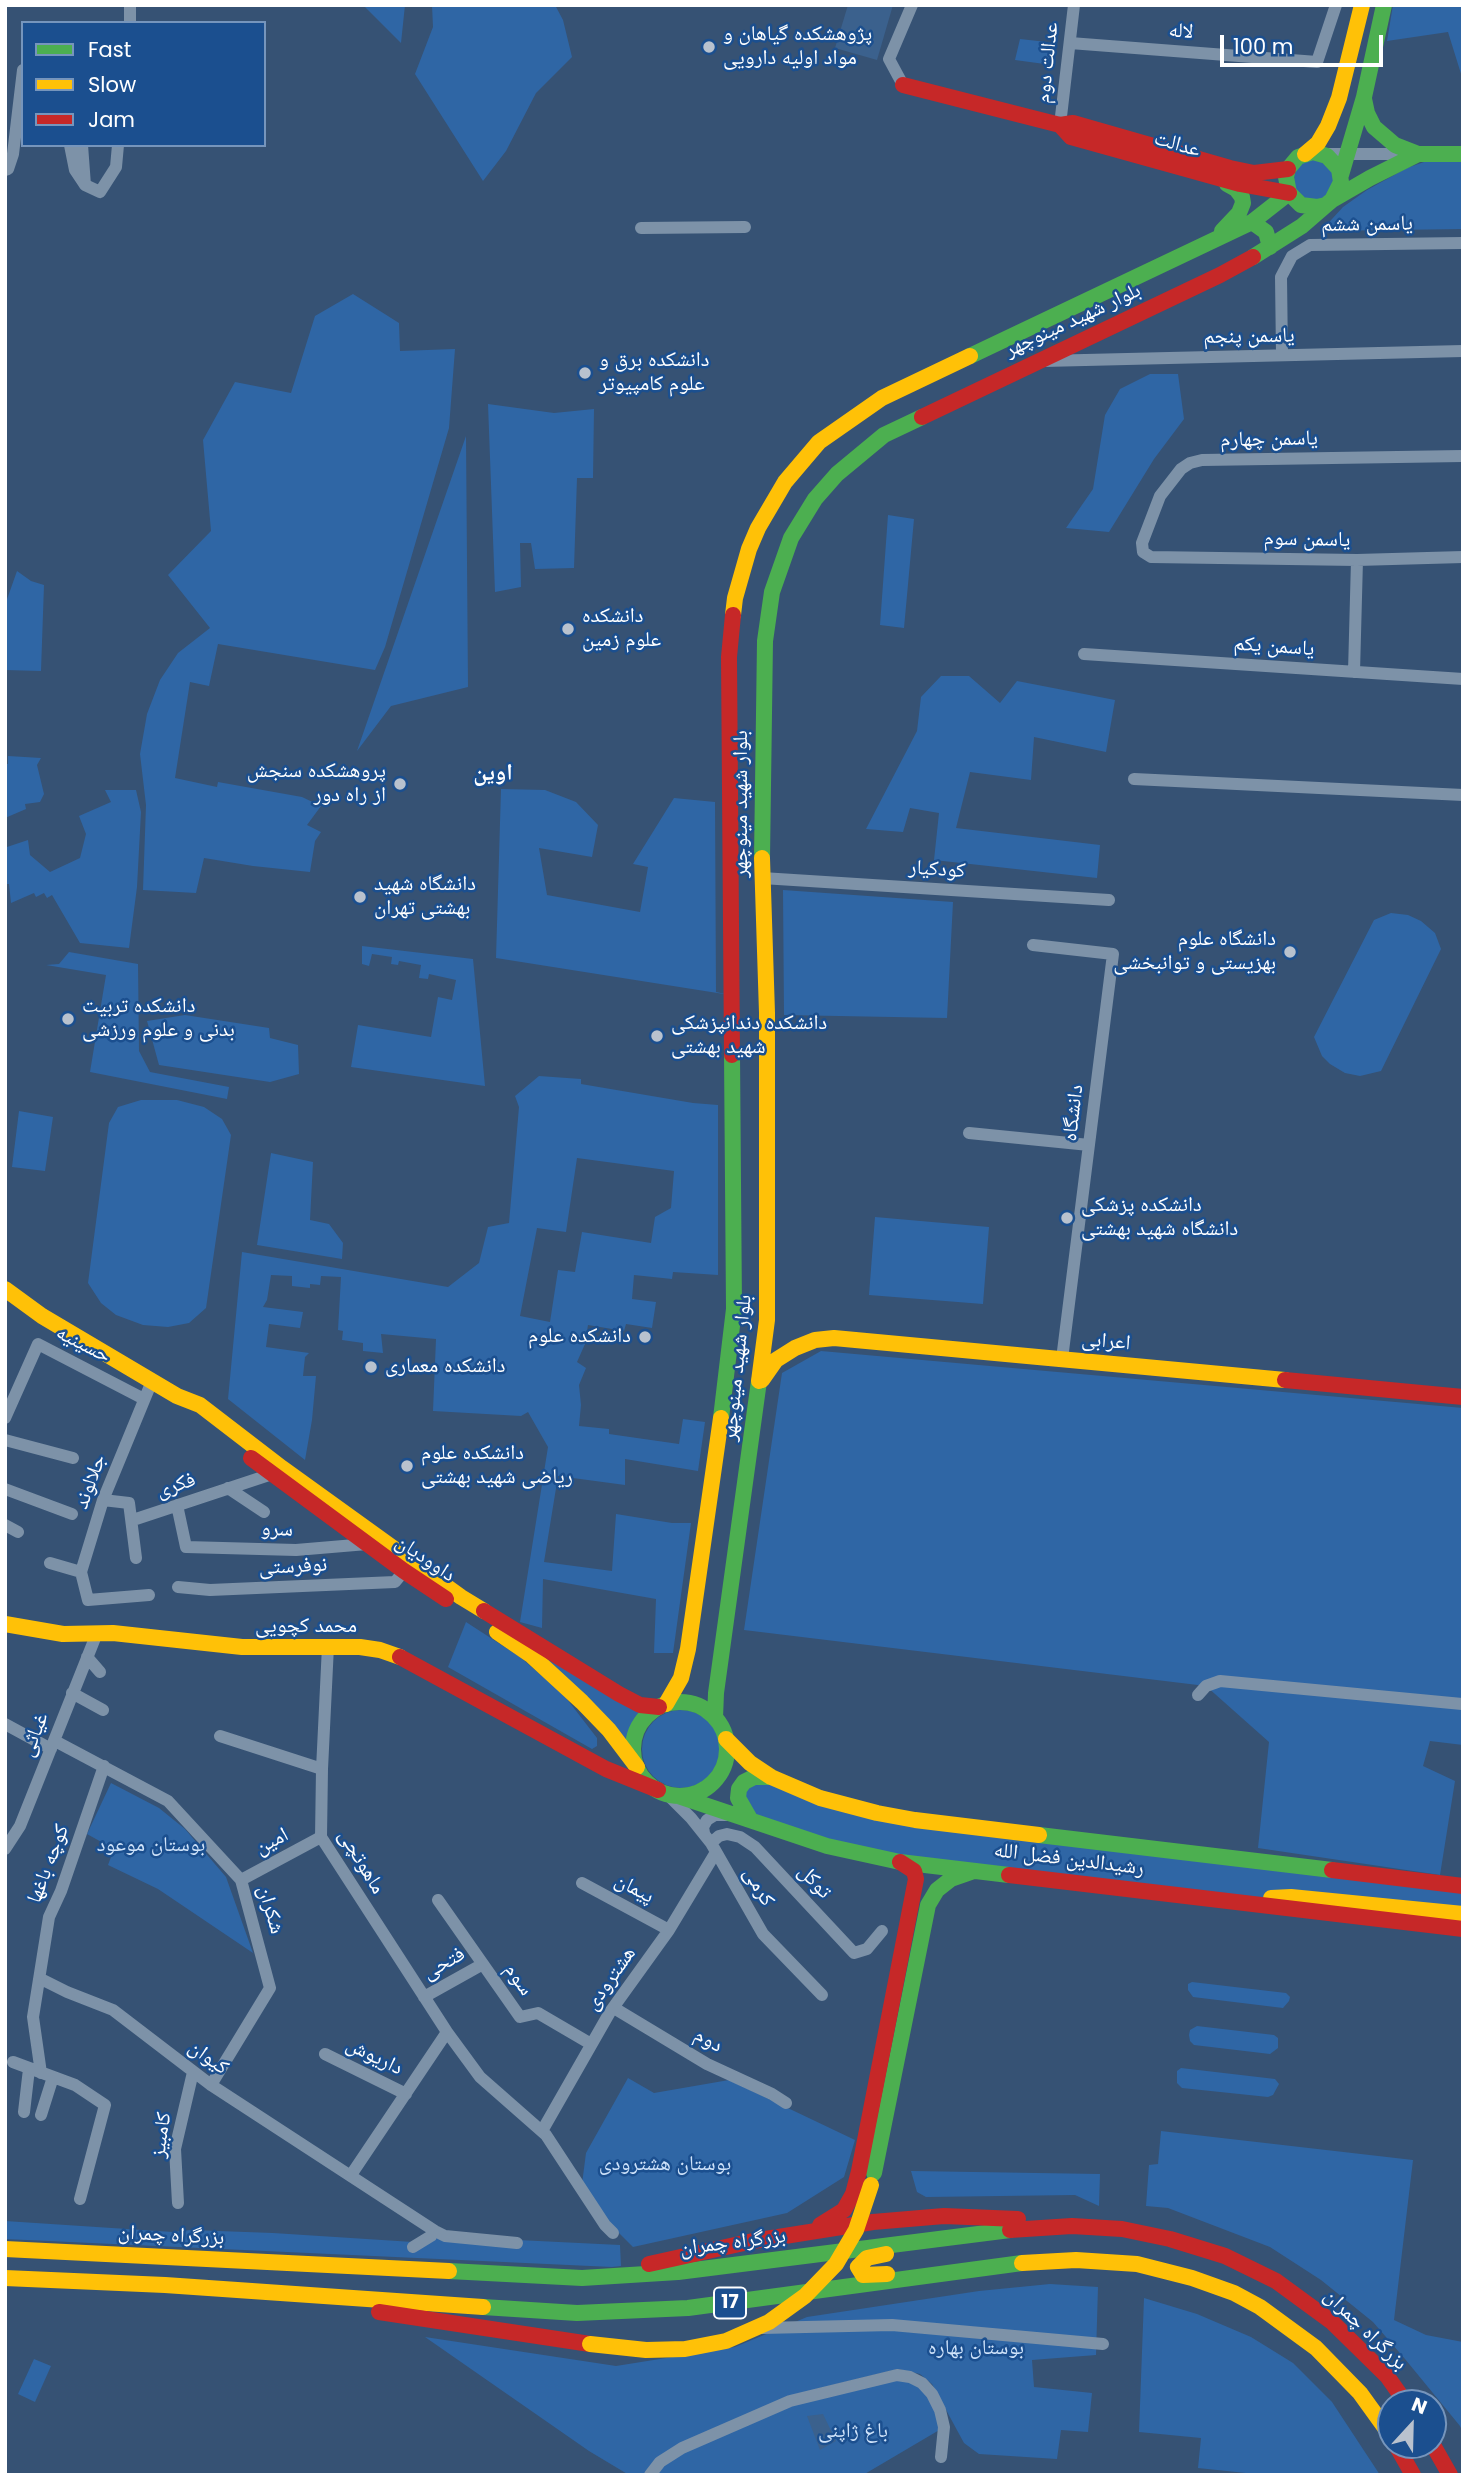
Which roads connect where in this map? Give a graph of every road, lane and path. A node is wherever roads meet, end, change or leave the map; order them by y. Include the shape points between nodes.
1 (912, 5) edge
2 (1074, 5) edge
3 (1336, 5) edge
4 (1362, 5) edge
5 (1384, 5) edge
6 (1070, 43) junction
7 (1352, 44) junction
8 (1376, 44) junction
9 (903, 85) joint
10 (21, 87) edge
11 (1364, 97) junction
12 (1060, 125) junction
13 (70, 147) edge
14 (82, 147) edge
15 (118, 147) edge
16 (1349, 153) junction
17 (1313, 154) junction
18 (1418, 154) junction
19 (1463, 154) edge
20 (1288, 169) junction
21 (5, 170) edge
22 (1341, 175) junction
23 (1216, 178) junction
24 (85, 185) junction
25 (1289, 194) junction
26 (1332, 200) junction
27 (1252, 222) junction
28 (745, 227) dead end
29 (641, 228) dead end
30 (1215, 239) junction
31 (1463, 243) edge
32 (1270, 247) junction
33 (1463, 351) edge
34 (1282, 355) junction
35 (1036, 361) junction
36 (1463, 456) edge
37 (1151, 557) joint
38 (1463, 557) edge
39 (1357, 560) junction
40 (1084, 654) dead end
41 (1354, 672) junction
42 (1463, 679) edge
43 (1134, 779) dead end
44 (1463, 795) edge
45 (762, 878) junction
46 (1109, 900) dead end
47 (1032, 945) dead end
48 (970, 1133) dead end
49 (1089, 1145) junction
50 (5, 1289) edge
51 (1062, 1359) junction
52 (152, 1381) junction
53 (760, 1382) junction
54 (177, 1396) junction
55 (1463, 1397) edge
56 (144, 1399) junction
57 (5, 1418) edge
58 (5, 1440) edge
59 (73, 1458) dead end
60 (272, 1474) junction
61 (5, 1489) edge
62 (229, 1489) junction
63 (103, 1500) junction
64 (177, 1505) junction
65 (264, 1512) dead end
66 (72, 1514) dead end
67 (132, 1520) junction
68 (5, 1525) edge
69 (18, 1532) dead end
70 (367, 1544) junction
71 (136, 1558) dead end
72 (50, 1563) dead end
73 (404, 1571) junction
74 (81, 1572) junction
75 (178, 1587) dead end
76 (149, 1595) dead end
77 (5, 1624) edge
78 (97, 1633) junction
79 (328, 1646) junction
80 (535, 1651) junction
81 (87, 1657) junction
82 (100, 1672) dead end
83 (72, 1693) junction
84 (1198, 1695) dead end
85 (1462, 1704) edge
86 (662, 1706) junction
87 (103, 1710) dead end
88 (715, 1718) junction
89 (5, 1724) edge
90 (220, 1736) dead end
91 (726, 1739) junction
92 (53, 1745) junction
93 (104, 1766) junction
94 (637, 1767) junction
95 (322, 1769) junction
96 (771, 1777) junction
97 (668, 1793) junction
98 (744, 1817) junction
99 (321, 1837) junction
100 (710, 1843) junction
101 (5, 1849) edge
102 (900, 1862) junction
103 (974, 1871) junction
104 (241, 1880) junction
105 (582, 1882) dead end
106 (1459, 1887) edge
107 (438, 1900) dead end
108 (1233, 1901) junction
109 (1463, 1914) edge
110 (1463, 1929) edge
111 (669, 1930) junction
112 (882, 1931) dead end
113 (483, 1964) junction
114 (40, 1979) junction
115 (822, 1995) dead end
116 (425, 1997) junction
117 (614, 2008) junction
118 (447, 2032) junction
119 (591, 2044) junction
120 (325, 2054) dead end
121 (13, 2062) dead end
122 (193, 2072) junction
123 (41, 2073) junction
124 (211, 2085) junction
125 (405, 2094) junction
126 (786, 2103) dead end
127 (24, 2112) dead end
128 (41, 2115) dead end
129 (542, 2131) junction
130 (351, 2175) junction
131 (80, 2199) dead end
132 (178, 2203) dead end
133 (1072, 2226) junction
134 (804, 2232) junction
135 (433, 2233) junction
136 (613, 2233) dead end
137 (938, 2238) junction
138 (517, 2243) dead end
139 (413, 2247) dead end
140 (5, 2249) edge
141 (947, 2274) junction
142 (626, 2276) junction
143 (5, 2278) edge
144 (235, 2290) junction
145 (734, 2329) dead end
146 (1102, 2344) dead end
147 (1396, 2389) edge
148 (1377, 2417) edge
149 (941, 2457) dead end
150 (1404, 2459) edge
151 (1441, 2459) edge
152 (650, 2475) edge
153 (1413, 2475) edge
154 (1450, 2475) edge

1 - 9 street via 889,59
2 - 6 street, عدالت دوم
3 - 6 street, لاله via 1317,62
4 - 7 main road
5 - 8 main road
6 - 12 street, عدالت دوم
7 - 8 main road via 1365,34
7 - 17 main road via 1339,98
8 - 11 main road
9 - 12 main road, عدالت
10 - 21 street via 13,154
11 - 16 main road
11 - 18 main road via 1367,113 1383,137
12 - 20 main road, عدالت via 1073,123 1230,168 1262,173
12 - 23 main road, عدالت via 1071,137
13 - 24 street via 75,170
14 - 24 street
15 - 24 street via 116,167 100,192
16 - 17 street
16 - 18 street
16 - 22 main road
17 - 20 main road via 1292,162
17 - 22 main road via 1332,160
18 - 19 main road
18 - 26 main road, بلوار شهید مینوچهر
20 - 25 main road
22 - 26 main road via 1340,189
23 - 25 main road, عدالت
23 - 30 main road via 1236,189 1243,203
25 - 26 main road via 1309,207 1318,208
25 - 27 main road, بلوار شهید مینوچهر
26 - 32 main road, بلوار شهید مینوچهر
27 - 30 main road, بلوار شهید مینوچهر
27 - 32 main road via 1266,232
28 - 29 street
30 - 86 main road, بلوار شهید مینوچهر via 882,398 819,442 785,482 749,549 735,597 729,657 734,1308 688,1649 681,1678
31 - 34 street, یاسمن ششم via 1310,245 1292,257 1281,277
32 - 35 main road, بلوار شهید مینوچهر
33 - 34 street, یاسمن پنجم
34 - 35 street, یاسمن پنجم
35 - 45 main road, بلوار شهید مینوچهر via 884,435 837,474 791,538 772,592 765,641
36 - 37 street, یاسمن چهارم via 1190,463 1160,496 1149,521 1142,543 1143,552
37 - 39 street, یاسمن سوم
38 - 39 street, یاسمن سوم
39 - 41 street
40 - 41 street, یاسمن یکم
41 - 42 street, یاسمن یکم
43 - 44 street
45 - 46 street, کودکیار
45 - 53 main road, بلوار شهید مینوچهر via 767,1320
47 - 49 street, دانشگاه via 1113,954
48 - 49 street
49 - 51 street, دانشگاه
50 - 52 main road, داوودیان
51 - 53 main road, اعرابی via 834,1338 795,1348 776,1360
51 - 55 main road, اعرابی
52 - 54 main road, داوودیان
52 - 56 street, جلالوند
53 - 88 main road, بلوار شهید مینوچهر
54 - 60 main road, داوودیان
54 - 80 main road, داوودیان via 200,1405
56 - 57 street, حسینیه via 38,1344
56 - 63 street, جلالوند
58 - 59 street
60 - 62 street, فکری
60 - 70 main road, داوودیان
61 - 66 street
62 - 64 street, فکری
62 - 65 street
63 - 67 street, فکری via 129,1503
63 - 74 street, جلالوند
64 - 67 street, فکری
64 - 70 street, سرو via 187,1546 303,1550
67 - 71 street
68 - 69 street
70 - 73 main road, داوودیان
72 - 74 street
73 - 75 street, نوفرستی via 395,1583 210,1590
73 - 80 main road, داوودیان
74 - 76 street via 88,1600
77 - 78 main road, محمد کچویی via 63,1634
78 - 79 main road, محمد کچویی via 242,1647
78 - 81 street, غیاثی
79 - 95 street, ماهوتچی
79 - 97 main road, محمد کچویی via 360,1647 401,1657 606,1769
80 - 86 main road, داوودیان via 640,1705
80 - 94 main road, داوودیان
81 - 82 street
81 - 83 street, غیاثی
83 - 87 street
83 - 92 street, غیاثی
84 - 85 street via 1220,1681
86 - 88 main road via 693,1704
86 - 94 main road via 639,1726 634,1739
88 - 91 main road
89 - 92 street, شکران
90 - 95 street
91 - 96 main road, رشیدالدین فضل الله
91 - 97 main road via 727,1754 716,1779 699,1791
92 - 93 street, شکران
92 - 101 street, غیاثی via 20,1826
93 - 104 street, شکران via 168,1801
93 - 114 street, کوچه باغها via 49,1917
94 - 97 main road via 649,1784
95 - 99 street, ماهوتچی
96 - 98 main road via 754,1777 739,1789
96 - 106 main road, رشیدالدین فضل الله via 845,1806 915,1820
97 - 98 main road, رشیدالدین فضل الله
97 - 100 street, کرمی
98 - 100 street via 715,1815 707,1820 704,1826
98 - 102 main road, رشیدالدین فضل الله via 827,1846
99 - 104 street, امین
99 - 116 street, ماهوتچی
100 - 111 street, هشترودی
100 - 112 street, توکل via 727,1834 740,1836 755,1847 854,1953 867,1949
100 - 115 street, کرمی via 763,1934
102 - 103 main road, رشیدالدین فضل الله
102 - 134 main road via 914,1871 916,1879 857,2180 838,2217
103 - 108 main road, رشیدالدین فضل الله
103 - 144 main road, bridge via 951,1879 928,1905 871,2185 856,2230 836,2264 805,2296 769,2322 726,2341 646,2350
104 - 124 street, شکران via 270,1988
105 - 111 street, پیمان
107 - 113 street, سوم
108 - 109 main road via 1291,1897
108 - 110 main road, رشیدالدین فضل الله
111 - 117 street, هشترودی
113 - 116 street, فتحی
113 - 119 street, سوم via 520,2017 538,2013
114 - 122 street, کیوان via 109,2008
114 - 123 street, کوچه باغها via 33,2017
116 - 118 street, ماهوتچی
117 - 119 street, هشترودی
117 - 126 street, دوم via 707,2064
118 - 125 street
118 - 129 street, ماهوتچی via 484,2081
119 - 129 street, هشترودی
120 - 125 street, داریوش
121 - 123 street
122 - 124 street, کیوان
122 - 132 street, کامبیز via 176,2149
123 - 127 street
123 - 128 street
123 - 131 street via 75,2085 105,2105
124 - 130 street, کیوان
125 - 130 street
129 - 136 street, ماهوتچی
130 - 135 street, کیوان
133 - 134 main road via 944,2216
133 - 137 main road, بزرگراه چمران / 17
133 - 147 main road, بزرگراه چمران / 17 via 1122,2229 1170,2239 1225,2256 1276,2281 1332,2322
134 - 142 main road via 663,2260
135 - 138 street
135 - 139 street
137 - 141 main road via 867,2258 859,2271 868,2276
137 - 142 main road, بزرگراه چمران / 17
140 - 142 main road, بزرگراه چمران / 17 via 582,2278
141 - 144 main road, 17 via 688,2308 577,2313
141 - 148 main road, 17 via 1076,2260 1137,2264 1192,2278 1261,2307 1316,2348
143 - 144 main road, 17
145 - 146 street via 892,2325
149 - 152 street via 943,2419 932,2394 917,2380 897,2375 790,2402 682,2448
150 - 153 main road
151 - 154 main road

